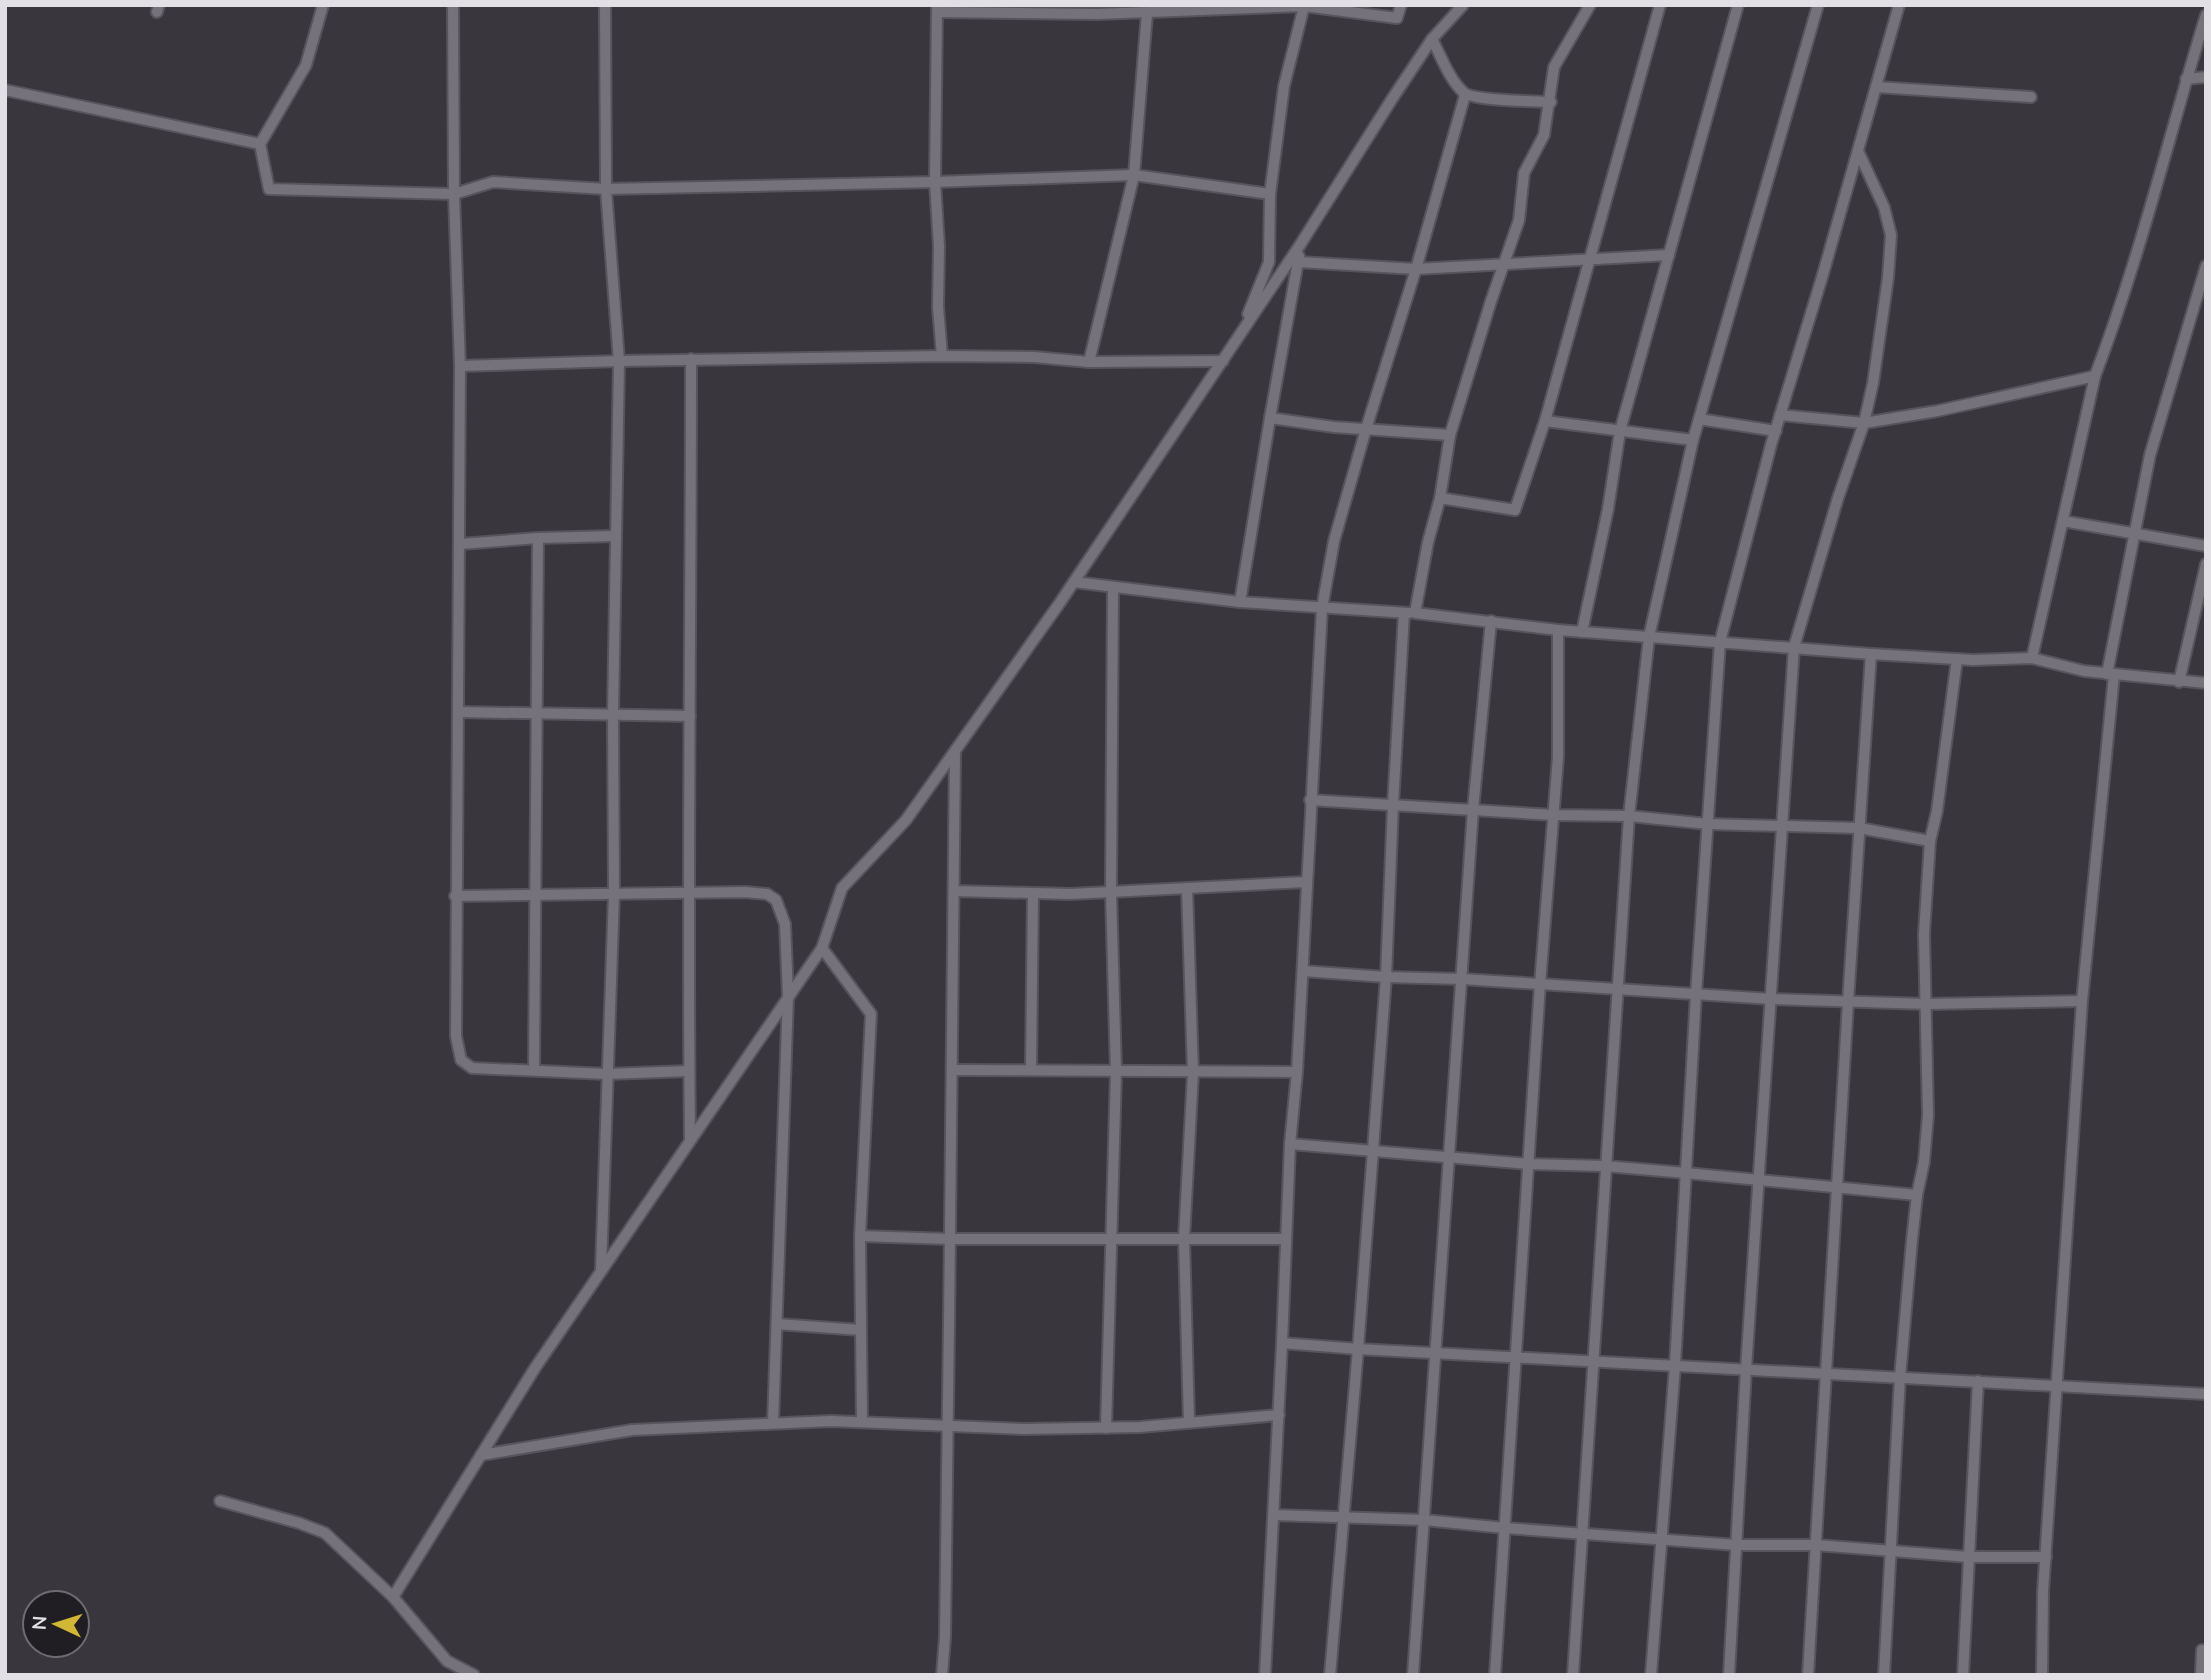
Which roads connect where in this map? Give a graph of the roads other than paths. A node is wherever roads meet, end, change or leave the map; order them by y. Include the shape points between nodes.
1 (323, 5) edge
2 (453, 5) edge
3 (605, 5) edge
4 (1401, 5) edge
5 (1463, 5) edge
6 (1590, 5) edge
7 (1660, 5) edge
8 (1738, 5) edge
9 (1818, 5) edge
10 (1899, 5) edge
11 (1280, 6) edge
12 (1304, 6) edge
13 (937, 8) edge
14 (1023, 10) edge
15 (1098, 10) edge
16 (1143, 11) edge
17 (2206, 15) edge
18 (1432, 39) junction
19 (2206, 77) edge
20 (2186, 79) junction
21 (1875, 87) junction
22 (5, 90) edge
23 (1465, 95) junction
24 (2031, 97) dead end
25 (1551, 102) junction
26 (260, 144) junction
27 (1858, 151) junction
28 (1134, 175) junction
29 (935, 182) junction
30 (606, 189) junction
31 (454, 194) junction
32 (1270, 194) junction
33 (1300, 245) junction
34 (1669, 255) junction
35 (1590, 259) junction
36 (1299, 262) junction
37 (1504, 264) junction
38 (2206, 266) edge
39 (1416, 269) junction
40 (1238, 339) junction
41 (942, 356) junction
42 (691, 359) junction
43 (619, 361) junction
44 (1223, 361) junction
45 (1089, 362) junction
46 (460, 366) junction
47 (2095, 376) junction
48 (1780, 415) junction
49 (1270, 418) junction
50 (1699, 419) junction
51 (1545, 421) junction
52 (1864, 423) junction
53 (1366, 429) junction
54 (1620, 431) junction
55 (1776, 431) junction
56 (1450, 435) junction
57 (1693, 440) junction
58 (1440, 498) junction
59 (2063, 521) junction
60 (2135, 533) junction
61 (615, 536) junction
62 (538, 538) junction
63 (460, 544) junction
64 (2206, 546) edge
65 (2206, 564) edge
66 (1074, 582) junction
67 (1113, 587) junction
68 (1240, 602) junction
69 (1322, 608) junction
70 (1410, 613) junction
71 (1491, 621) junction
72 (1558, 631) junction
73 (1582, 632) junction
74 (1648, 638) junction
75 (1720, 642) junction
76 (1794, 647) junction
77 (1871, 654) junction
78 (2032, 658) junction
79 (1957, 659) junction
80 (2111, 674) junction
81 (2179, 682) junction
82 (2206, 683) edge
83 (458, 712) junction
84 (537, 713) junction
85 (613, 715) junction
86 (690, 716) junction
87 (955, 752) junction
88 (1310, 800) junction
89 (1393, 805) junction
90 (1473, 810) junction
91 (1554, 815) junction
92 (1629, 816) junction
93 (1708, 824) junction
94 (1783, 824) junction
95 (1859, 828) junction
96 (1930, 841) junction
97 (1306, 882) junction
98 (1187, 888) junction
99 (955, 891) junction
100 (1111, 892) junction
101 (687, 893) junction
102 (1033, 893) junction
103 (614, 894) junction
104 (536, 895) junction
105 (455, 896) junction
106 (822, 948) junction
107 (1303, 971) junction
108 (1386, 977) junction
109 (1462, 979) junction
110 (1540, 984) junction
111 (1617, 989) junction
112 (1696, 994) junction
113 (788, 996) junction
114 (1772, 999) junction
115 (2082, 1001) junction
116 (1848, 1002) junction
117 (1927, 1004) junction
118 (534, 1070) junction
119 (954, 1070) junction
120 (1031, 1070) junction
121 (689, 1071) junction
122 (1116, 1072) junction
123 (1297, 1072) junction
124 (607, 1073) junction
125 (1193, 1073) junction
126 (690, 1140) junction
127 (1290, 1144) junction
128 (1374, 1151) junction
129 (1450, 1158) junction
130 (1528, 1164) junction
131 (1605, 1166) junction
132 (1686, 1173) junction
133 (1759, 1181) junction
134 (1836, 1186) junction
135 (1917, 1195) junction
136 (860, 1236) junction
137 (950, 1239) junction
138 (1111, 1239) junction
139 (1184, 1239) junction
140 (1286, 1239) junction
141 (601, 1270) junction
142 (777, 1324) junction
143 (861, 1330) junction
144 (1282, 1343) junction
145 (1358, 1349) junction
146 (1436, 1353) junction
147 (1516, 1357) junction
148 (1592, 1361) junction
149 (1675, 1365) junction
150 (1746, 1369) junction
151 (1825, 1373) junction
152 (1900, 1377) junction
153 (1978, 1381) junction
154 (2056, 1386) junction
155 (2206, 1394) edge
156 (1279, 1415) junction
157 (862, 1422) junction
158 (1189, 1422) junction
159 (773, 1423) junction
160 (947, 1426) junction
161 (1106, 1427) junction
162 (481, 1455) junction
163 (220, 1501) dead end
164 (1273, 1515) junction
165 (1344, 1517) junction
166 (1424, 1520) junction
167 (1505, 1528) junction
168 (1581, 1534) junction
169 (1660, 1539) junction
170 (1737, 1545) junction
171 (1816, 1545) junction
172 (1892, 1551) junction
173 (1969, 1557) junction
174 (2046, 1558) junction
175 (393, 1597) junction
176 (2206, 1654) edge
177 (447, 1661) junction
178 (447, 1675) edge
179 (474, 1675) edge
180 (942, 1675) edge
181 (1265, 1675) edge
182 (1330, 1675) edge
183 (1413, 1675) edge
184 (1495, 1675) edge
185 (1573, 1675) edge
186 (1651, 1675) edge
187 (1729, 1675) edge
188 (1808, 1675) edge
189 (1884, 1675) edge
190 (1963, 1675) edge
191 (2042, 1675) edge
192 (2201, 1675) edge

1 - 26 street via 306,65
2 - 31 street
3 - 30 street
4 - 12 street via 1397,18
5 - 18 street
6 - 25 street via 1555,67
7 - 35 street
8 - 34 street
9 - 50 street
10 - 21 street
11 - 12 street
11 - 16 street
12 - 32 street via 1284,86
13 - 14 street
13 - 29 street
14 - 15 street
15 - 16 street
16 - 28 street
17 - 20 street
18 - 23 street
18 - 33 street
19 - 20 street
20 - 47 street via 2148,218
21 - 24 street
21 - 27 street
22 - 26 street
23 - 25 street
23 - 39 street
25 - 37 street via 1544,135 1524,173 1519,220
26 - 31 street via 269,189
27 - 48 street
27 - 52 street via 1884,207 1891,235
28 - 29 street
28 - 32 street
28 - 45 street
29 - 30 street
29 - 41 street
30 - 31 street via 493,182
30 - 43 street
31 - 46 street
32 - 40 street via 1269,262
33 - 36 street
33 - 40 street
34 - 35 street
34 - 54 street
35 - 37 street
35 - 51 street
36 - 39 street
36 - 49 street
37 - 39 street
37 - 56 street
38 - 60 street via 2150,455
39 - 53 street
40 - 44 street
41 - 42 street
41 - 45 street
42 - 43 street
42 - 86 street
43 - 46 street
43 - 61 street
44 - 45 street
44 - 66 street
46 - 63 street
47 - 52 street
47 - 59 street
48 - 52 street
48 - 55 street
49 - 53 street
49 - 68 street
50 - 55 street
50 - 57 street
51 - 54 street
51 - 58 street via 1515,510
52 - 76 street
53 - 56 street
53 - 69 street via 1334,541
54 - 57 street
54 - 73 street
55 - 75 street
56 - 58 street
57 - 74 street
58 - 70 street
59 - 60 street
59 - 78 street
60 - 64 street
60 - 80 street
61 - 62 street
61 - 85 street
62 - 63 street
62 - 84 street
63 - 83 street
65 - 81 street
66 - 67 street
66 - 87 street
67 - 68 street
67 - 100 street
68 - 69 street
69 - 70 street
69 - 88 street
70 - 71 street
70 - 89 street
71 - 72 street
71 - 90 street
72 - 73 street
72 - 91 street
73 - 74 street
74 - 75 street
74 - 92 street
75 - 76 street
75 - 93 street
76 - 77 street
76 - 94 street
77 - 79 street
77 - 95 street
78 - 79 street
78 - 80 street
79 - 96 street
80 - 81 street
80 - 115 street
81 - 82 street
83 - 84 street
83 - 105 street
84 - 85 street
84 - 104 street
85 - 86 street
85 - 103 street
86 - 101 street
87 - 99 street
87 - 106 street via 906,820 842,888
88 - 89 street
88 - 97 street
89 - 90 street
89 - 108 street
90 - 91 street
90 - 109 street
91 - 92 street
91 - 110 street
92 - 93 street
92 - 111 street
93 - 94 street
93 - 112 street
94 - 95 street
94 - 114 street
95 - 96 street
95 - 116 street
96 - 117 street via 1924,934
97 - 98 street
97 - 107 street
98 - 100 street
98 - 125 street
99 - 102 street
99 - 119 street
100 - 102 street
100 - 122 street
101 - 103 street
101 - 113 street via 745,892 767,894 776,900 785,924
101 - 121 street
102 - 120 street
103 - 104 street
103 - 124 street
104 - 105 street
104 - 118 street
105 - 118 street via 456,1035 461,1060 471,1068
106 - 113 street
106 - 136 street via 871,1014
107 - 108 street
107 - 123 street
108 - 109 street
108 - 128 street
109 - 110 street
109 - 129 street
110 - 111 street
110 - 130 street
111 - 112 street
111 - 131 street
112 - 114 street
112 - 132 street
113 - 126 street
113 - 142 street
114 - 116 street
114 - 133 street
115 - 117 street
115 - 154 street
116 - 117 street
116 - 134 street
117 - 135 street via 1928,1115
118 - 124 street
119 - 120 street
119 - 137 street
120 - 122 street
121 - 124 street
121 - 126 street
122 - 125 street
122 - 138 street
123 - 125 street
123 - 127 street
124 - 141 street
125 - 139 street
126 - 141 street
127 - 128 street
127 - 140 street
128 - 129 street
128 - 145 street
129 - 130 street
129 - 146 street
130 - 131 street
130 - 147 street
131 - 132 street
131 - 148 street
132 - 133 street
132 - 149 street
133 - 134 street
133 - 150 street
134 - 135 street
134 - 151 street
135 - 152 street
136 - 137 street
136 - 143 street
137 - 138 street
137 - 160 street
138 - 139 street
138 - 161 street
139 - 140 street
139 - 158 street
140 - 144 street
141 - 162 street
142 - 143 street
142 - 159 street
143 - 157 street
144 - 145 street
144 - 156 street
145 - 146 street
145 - 165 street
146 - 147 street
146 - 166 street
147 - 148 street
147 - 167 street
148 - 149 street
148 - 168 street
149 - 150 street
149 - 169 street
150 - 151 street
150 - 170 street
151 - 152 street
151 - 171 street
152 - 153 street
152 - 172 street
153 - 154 street
153 - 173 street
154 - 155 street
154 - 174 street
156 - 158 street
156 - 164 street
157 - 159 street
157 - 160 street
158 - 161 street
159 - 162 street via 632,1430
160 - 161 street
160 - 180 street
162 - 175 street
163 - 175 street via 325,1533
164 - 165 street
164 - 181 street
165 - 166 street
165 - 182 street
166 - 167 street
166 - 183 street
167 - 168 street
167 - 184 street
168 - 169 street
168 - 185 street
169 - 170 street
169 - 186 street
170 - 171 street
170 - 187 street
171 - 172 street
171 - 188 street
172 - 173 street
172 - 189 street
173 - 174 street
173 - 190 street
174 - 191 street
175 - 177 street
176 - 192 street via 2202,1650
177 - 178 street
177 - 179 street

